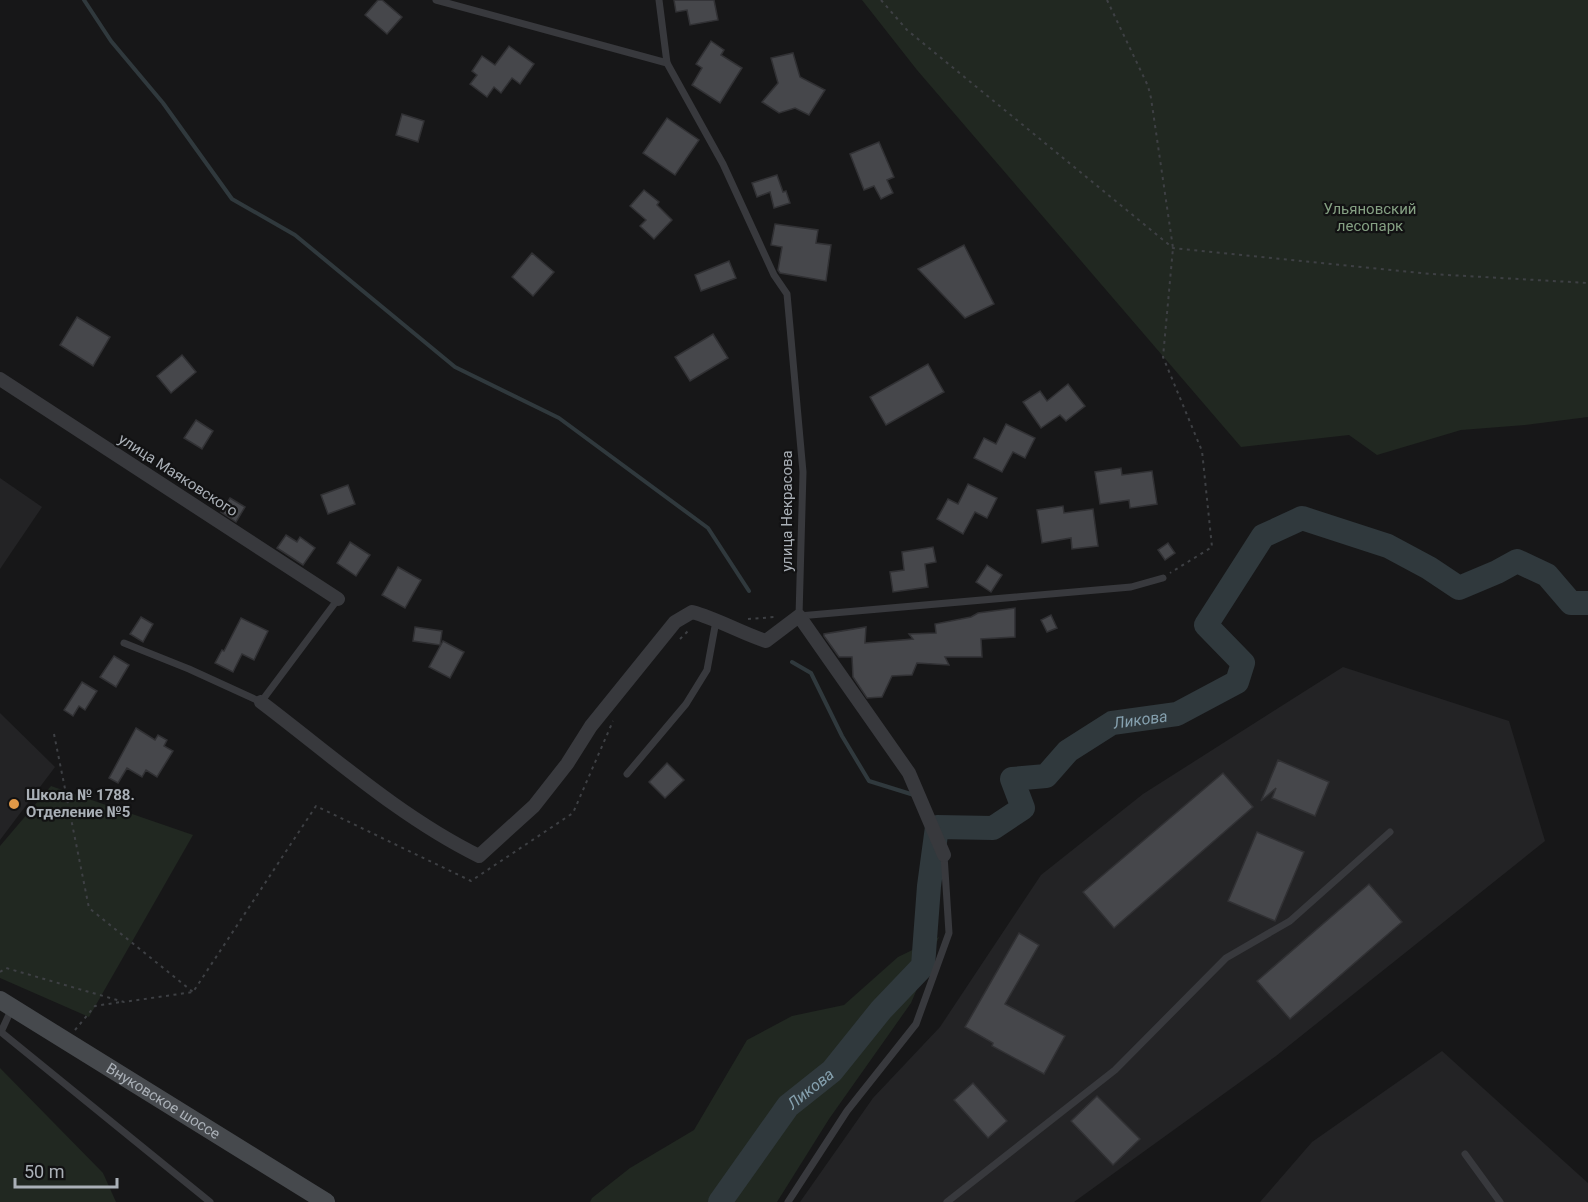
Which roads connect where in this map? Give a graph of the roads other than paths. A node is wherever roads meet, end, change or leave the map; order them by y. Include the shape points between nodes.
1 (436, 0) edge
2 (658, 0) edge
3 (667, 63) junction
4 (0, 379) edge
5 (1163, 578) road end
6 (338, 599) joint
7 (799, 616) junction
8 (716, 621) junction
9 (124, 644) dead end
10 (261, 702) junction
11 (627, 774) dead end
12 (1390, 832) dead end
13 (944, 855) joint
14 (6, 1004) edge
15 (1465, 1154) dead end
16 (210, 1202) edge
17 (326, 1202) edge
18 (788, 1202) edge
19 (947, 1202) edge
20 (1500, 1202) edge

1 - 3 lane
2 - 3 lane, улица Некрасова
3 - 7 lane, улица Некрасова via 723,164 774,275 787,294 803,472
4 - 6 street, улица Маяковского
5 - 7 lane via 1131,587
6 - 10 lane
7 - 8 street via 766,641
7 - 13 street via 909,773
8 - 10 street via 692,612 675,622 591,726 534,806 479,856 445,839
8 - 11 lane via 707,670 686,704
9 - 10 lane
12 - 19 lane via 1290,921 1226,958 1115,1070
13 - 18 lane via 949,933 916,1024 847,1111
14 - 16 lane via 2,1032
14 - 17 main road, Внуковское шоссе
15 - 20 lane

